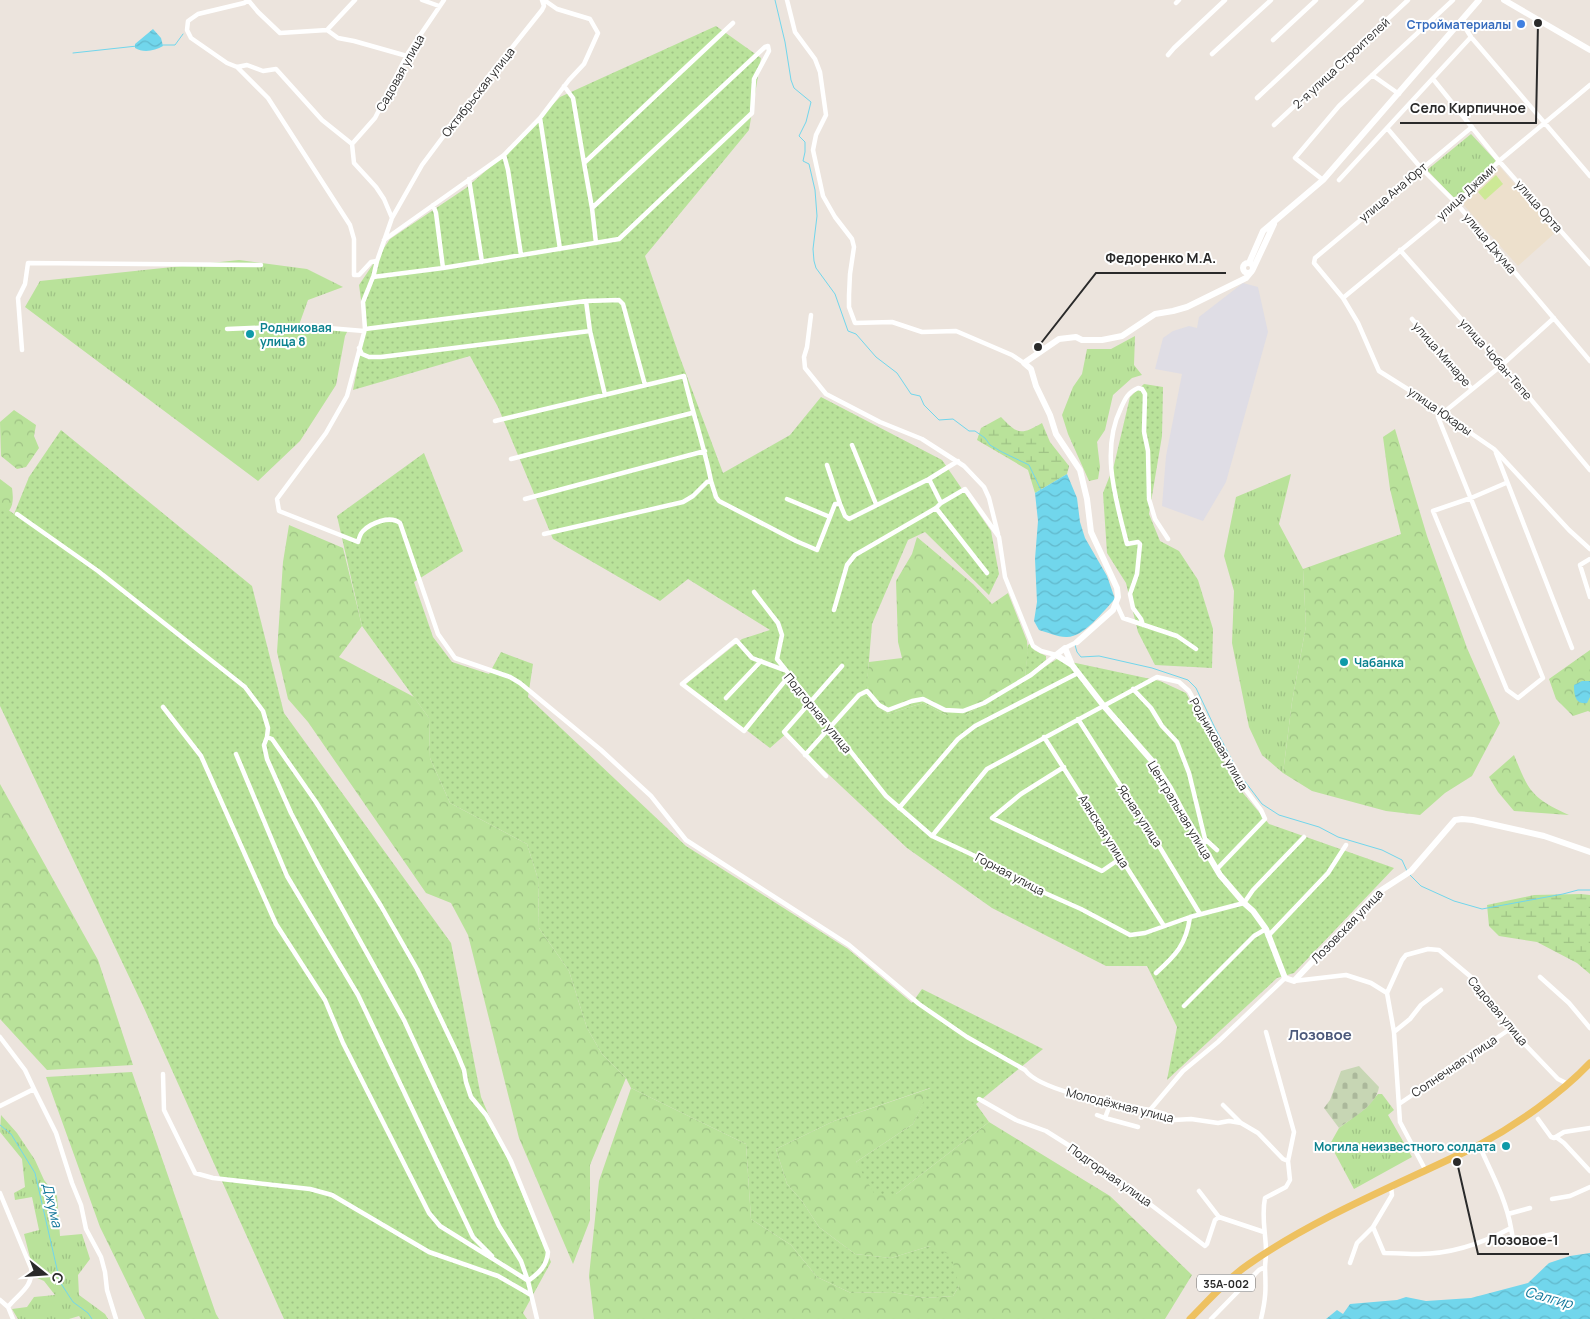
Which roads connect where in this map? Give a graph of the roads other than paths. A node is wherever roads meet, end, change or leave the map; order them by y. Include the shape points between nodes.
1 (249, 0) edge
2 (356, 0) edge
3 (422, 0) edge
4 (444, 0) edge
5 (543, 0) edge
6 (787, 0) edge
7 (1225, 0) edge
8 (1271, 0) edge
9 (1316, 0) edge
10 (1362, 0) edge
11 (1408, 0) edge
12 (1452, 0) edge
13 (1479, 0) edge
14 (1504, 0) edge
15 (439, 6) junction
16 (1462, 21) junction
17 (734, 23) dead end
18 (326, 30) junction
19 (1471, 37) junction
20 (1273, 40) dead end
21 (1590, 50) edge
22 (1212, 54) dead end
23 (1168, 55) dead end
24 (407, 56) junction
25 (237, 67) junction
26 (1372, 75) junction
27 (1433, 79) junction
28 (1590, 85) edge
29 (564, 86) junction
30 (1399, 94) junction
31 (1256, 98) dead end
32 (540, 118) junction
33 (1545, 122) junction
34 (1274, 125) dead end
35 (1472, 127) junction
36 (1387, 128) junction
37 (352, 144) junction
38 (504, 155) junction
39 (1499, 161) junction
40 (584, 162) junction
41 (1421, 168) junction
42 (1590, 176) edge
43 (470, 179) junction
44 (1323, 180) junction
45 (1339, 180) dead end
46 (1457, 204) junction
47 (387, 205) junction
48 (433, 205) junction
49 (400, 206) junction
50 (592, 208) junction
51 (392, 218) junction
52 (384, 240) junction
53 (596, 243) junction
54 (560, 249) junction
55 (1400, 250) junction
56 (521, 255) junction
57 (1315, 258) joint
58 (376, 261) junction
59 (482, 262) junction
60 (1590, 264) edge
61 (261, 265) dead end
62 (444, 268) junction
63 (1251, 268) junction
64 (373, 278) junction
65 (1246, 278) junction
66 (1343, 298) junction
67 (586, 300) junction
68 (811, 315) dead end
69 (1412, 318) dead end
70 (1554, 318) junction
71 (227, 328) dead end
72 (364, 330) junction
73 (590, 331) junction
74 (359, 348) junction
75 (22, 350) dead end
76 (1025, 361) junction
77 (1590, 361) edge
78 (1502, 365) junction
79 (645, 385) junction
80 (1472, 389) junction
81 (605, 395) junction
82 (692, 413) junction
83 (1443, 414) junction
84 (496, 421) dead end
85 (852, 445) dead end
86 (1494, 449) junction
87 (705, 450) junction
88 (511, 459) dead end
89 (958, 461) junction
90 (827, 466) dead end
91 (1590, 470) edge
92 (928, 479) junction
93 (711, 481) junction
94 (1506, 483) junction
95 (1471, 498) junction
96 (525, 499) dead end
97 (786, 499) dead end
98 (941, 503) junction
99 (840, 504) junction
100 (876, 504) junction
101 (936, 508) junction
102 (17, 514) dead end
103 (830, 517) junction
104 (544, 534) dead end
105 (999, 538) junction
106 (1168, 539) dead end
107 (1590, 549) edge
108 (1590, 559) edge
109 (987, 573) dead end
110 (754, 592) dead end
111 (1590, 596) edge
112 (1117, 604) junction
113 (834, 610) dead end
114 (1143, 625) junction
115 (1077, 642) joint
116 (1065, 648) junction
117 (1572, 648) dead end
118 (1196, 649) dead end
119 (1056, 655) junction
120 (761, 661) junction
121 (1072, 665) junction
122 (842, 666) dead end
123 (784, 670) junction
124 (1078, 673) junction
125 (789, 676) junction
126 (1133, 689) junction
127 (726, 698) dead end
128 (810, 702) junction
129 (1103, 705) junction
130 (163, 707) dead end
131 (1078, 719) junction
132 (830, 726) junction
133 (268, 737) junction
134 (1044, 737) junction
135 (236, 754) dead end
136 (805, 755) junction
137 (1064, 767) junction
138 (826, 776) dead end
139 (871, 778) joint
140 (899, 808) junction
141 (932, 836) junction
142 (1304, 837) dead end
143 (1204, 843) junction
144 (1346, 845) dead end
145 (1217, 850) dead end
146 (1590, 852) edge
147 (1121, 858) junction
148 (1217, 869) junction
149 (1244, 903) junction
150 (1200, 914) junction
151 (1190, 917) junction
152 (1164, 926) junction
153 (1267, 932) junction
154 (1156, 973) dead end
155 (1540, 977) dead end
156 (1285, 978) junction
157 (1294, 981) junction
158 (1441, 990) dead end
159 (1387, 992) junction
160 (1184, 1006) dead end
161 (1590, 1028) edge
162 (1510, 1029) junction
163 (1266, 1032) dead end
164 (1394, 1032) junction
165 (0, 1037) edge
166 (1589, 1065) edge
167 (163, 1074) dead end
168 (1568, 1084) junction
169 (34, 1089) junction
170 (980, 1099) dead end
171 (1111, 1102) junction
172 (1398, 1104) junction
173 (1223, 1105) dead end
174 (0, 1106) edge
175 (1150, 1110) junction
176 (1096, 1116) dead end
177 (1105, 1118) junction
178 (1538, 1119) dead end
179 (1241, 1122) junction
180 (1138, 1127) dead end
181 (1590, 1128) edge
182 (1556, 1137) junction
183 (1479, 1145) junction
184 (1288, 1161) junction
185 (1590, 1170) edge
186 (1426, 1171) junction
187 (1391, 1187) junction
188 (1590, 1187) edge
189 (1199, 1191) dead end
190 (0, 1193) edge
191 (1552, 1199) dead end
192 (1530, 1208) dead end
193 (1508, 1214) junction
194 (1219, 1217) junction
195 (1373, 1228) junction
196 (1511, 1228) junction
197 (1264, 1232) junction
198 (1553, 1234) dead end
199 (1266, 1253) junction
200 (494, 1259) junction
201 (1350, 1263) dead end
202 (1265, 1267) junction
203 (528, 1281) junction
204 (531, 1295) junction
205 (0, 1300) edge
206 (8, 1307) junction
207 (13, 1319) edge
208 (116, 1319) edge
209 (537, 1319) edge
210 (1190, 1319) edge
211 (1211, 1319) edge
212 (1261, 1319) edge

1 - 18 street via 280,34
1 - 25 street via 198,14 188,21 187,30 191,38
2 - 18 street
3 - 15 street
4 - 15 street, Садовая улица
5 - 29 street via 557,9 590,20 598,33 584,64
5 - 49 street, Октябрьская улица via 542,10 422,165
6 - 76 street via 795,32 815,59 820,72 826,115 812,150 823,196 854,247 849,307 855,323 892,322 922,332 956,331
7 - 23 street
8 - 22 street
9 - 20 street
10 - 31 street
11 - 34 street, 2-я улица Строителей
12 - 26 street
13 - 16 street
14 - 21 street
15 - 24 street, Садовая улица
16 - 19 street
16 - 30 street
17 - 40 street
18 - 24 street via 338,38
19 - 27 street
19 - 33 street
24 - 37 street, Садовая улица via 375,118
25 - 37 street via 247,65 263,70 276,69 322,120
25 - 58 street via 268,98 350,225 354,240 354,275
26 - 30 street
26 - 44 street via 1339,106 1295,158
27 - 35 street, улица Орта
27 - 36 street
28 - 33 street, улица Джами
29 - 32 street
29 - 40 street via 573,98
30 - 44 street
32 - 38 street
32 - 54 street
33 - 39 street, улица Джами
33 - 42 street
35 - 39 street, улица Орта
35 - 41 street, улица Ана Юрт
36 - 41 street, улица Джума
36 - 45 street
37 - 47 street via 354,163
38 - 43 street
38 - 56 street
39 - 46 street, улица Джами
39 - 60 street, улица Орта
40 - 50 street
41 - 46 street, улица Джума
41 - 57 street, улица Ана Юрт
43 - 48 street
43 - 59 street
44 - 63 street via 1263,231
46 - 55 street, улица Джами
46 - 70 street, улица Джума
47 - 49 street
47 - 51 street
48 - 52 street
48 - 62 street
49 - 51 street, Октябрьская улица
50 - 53 street
50 - 53 street via 768,46 769,51 754,79 752,113 619,239
51 - 52 street, Октябрьская улица
52 - 58 street, Октябрьская улица
53 - 54 street
54 - 56 street
55 - 66 street, улица Джами
55 - 78 street, улица Чобан-Тепе
56 - 59 street
57 - 66 street, улица Юкары via 1314,263
58 - 64 street, Октябрьская улица
59 - 62 street
61 - 75 street via 28,263 25,284 18,298
62 - 64 street
63 - 65 street
63 - 65 street via 1246,272 1243,269
64 - 72 street, Октябрьская улица via 363,302
65 - 76 street via 1187,307 1154,314 1122,336 1102,340 1059,339
66 - 83 street, улица Юкары via 1379,371
67 - 72 street
67 - 73 street
67 - 79 street via 613,299 623,304
68 - 89 street via 805,368 826,394 922,439
69 - 80 street, улица Минаре
70 - 77 street, улица Джума
70 - 78 street
71 - 72 street via 304,326
72 - 74 street
73 - 74 street via 381,357 369,357
73 - 81 street
74 - 171 street, Молодёжная улица via 346,396 326,434 277,499 279,511 358,542 364,530 371,526 389,519 400,523 438,634 455,658 520,683 651,796 686,840 849,945 919,1004 967,1038 1025,1070 1030,1077 1056,1089
76 - 112 street via 1056,434 1080,470 1090,532 1118,588
78 - 80 street
78 - 91 street, улица Чобан-Тепе
79 - 81 street
79 - 82 street via 684,376
80 - 83 street
81 - 84 street
82 - 87 street
82 - 88 street
83 - 86 street, улица Юкары
83 - 95 street via 1438,417
85 - 100 street
86 - 94 street
86 - 107 street, улица Юкары
87 - 93 street
87 - 96 street
89 - 92 street
89 - 105 street via 984,487
90 - 99 street
92 - 98 street
92 - 100 street
93 - 103 street via 719,501 817,550
93 - 104 street via 683,502
94 - 95 street
94 - 117 street
95 - 95 street via 1543,678 1518,698 1507,690 1433,512
97 - 103 street
98 - 101 street
98 - 105 street via 966,489
99 - 100 street via 849,519
99 - 103 street via 835,504
101 - 109 street
101 - 113 street via 855,555 846,566
102 - 133 street via 98,572 245,687 263,711
105 - 119 street via 1005,577 1033,646
106 - 114 street via 1155,519 1149,500 1145,394 1138,388 1127,395 1118,413 1110,466 1127,544 1140,544 1137,574 1130,594 1133,608
108 - 111 street via 1580,565
110 - 123 street, Подгорная улица via 778,623 782,635 777,659
112 - 114 street via 1123,618
112 - 115 street
114 - 118 street via 1177,636
115 - 116 street
116 - 119 street
116 - 121 street
119 - 121 street, Центральная улица
119 - 132 street via 1032,675 984,703 963,711 945,710 923,698 888,710 867,691 859,695
120 - 123 street
120 - 125 street via 752,658 736,640 682,684 744,731
120 - 127 street
121 - 124 street, Центральная улица
122 - 128 street
123 - 125 street, Подгорная улица
124 - 129 street, Центральная улица
124 - 140 street via 969,731
125 - 128 street, Подгорная улица
126 - 129 street, Родниковая улица
126 - 143 street via 1177,742 1188,773
126 - 148 street, Родниковая улица via 1157,676 1179,682 1189,691 1239,782 1261,810 1264,820
128 - 132 street, Подгорная улица
128 - 136 street via 784,732
129 - 131 street, Родниковая улица
129 - 143 street, Центральная улица via 1153,762
130 - 200 street via 201,756 276,924 325,1000 343,1043 429,1213 440,1226
131 - 134 street, Родниковая улица
131 - 150 street, Ясная улица
132 - 136 street
132 - 139 street, Подгорная улица
133 - 203 street via 264,744 267,759 291,813 404,1020 499,1226 521,1261
133 - 203 street via 316,802 381,906 438,1009 464,1070 471,1097 486,1115 511,1161 548,1252 542,1269
134 - 137 street, Аянская улица
134 - 141 street, Родниковая улица via 987,769
135 - 200 street via 287,876 348,975 472,1237
136 - 138 street
137 - 147 street, Аянская улица
137 - 147 street via 1021,794 992,818 1102,871
139 - 140 street, Горная улица
140 - 141 street, Горная улица
141 - 152 street, Горная улица via 1130,935
142 - 149 street
143 - 145 street
143 - 148 street, Центральная улица
144 - 153 street via 1328,873
146 - 157 street, Лозовская улица via 1544,836 1473,820 1455,820 1411,871 1377,893
147 - 152 street, Аянская улица
148 - 149 street, Центральная улица
149 - 150 street, Горная улица
149 - 153 street, Центральная улица
150 - 151 street, Горная улица
151 - 152 street, Горная улица
151 - 154 street via 1182,946
153 - 156 street, Центральная улица
153 - 160 street via 1254,936
155 - 161 street
156 - 157 street
156 - 175 street via 1183,1071
157 - 159 street via 1346,974
158 - 164 street
159 - 162 street, Садовая улица via 1406,954 1439,950 1477,982
159 - 164 street
162 - 168 street, Садовая улица via 1558,1079
162 - 172 street, Солнечная улица
163 - 184 street via 1294,1132
164 - 172 street
165 - 169 street via 25,1070
166 - 168 main road, 35А-002
167 - 204 street via 164,1110 195,1173 332,1195 429,1252 498,1276
168 - 183 main road, 35А-002 via 1503,1132
169 - 174 street
169 - 208 street via 56,1133 82,1205 86,1229 101,1258
170 - 194 street, Подгорная улица via 1016,1120 1046,1131 1092,1160 1205,1246
171 - 175 street, Молодёжная улица
171 - 177 street
172 - 186 street via 1400,1122
173 - 179 street
175 - 179 street, Молодёжная улица via 1174,1120
176 - 177 street
177 - 180 street
178 - 182 street via 1551,1137
179 - 184 street
181 - 182 street via 1564,1132
182 - 185 street
183 - 186 main road, 35А-002
183 - 193 street
184 - 197 street via 1288,1184 1265,1198
186 - 187 main road, 35А-002
187 - 195 street via 1392,1195
187 - 199 main road, 35А-002 via 1304,1230
188 - 191 street via 1570,1196
189 - 194 street
190 - 206 street via 32,1276 24,1291
192 - 193 street
193 - 196 street
194 - 197 street
195 - 196 street via 1384,1253 1419,1254 1470,1246
195 - 201 street via 1357,1243
196 - 198 street via 1516,1242
197 - 199 street
199 - 202 street
199 - 210 main road, 35А-002 via 1221,1287
200 - 203 street
202 - 211 street
202 - 212 street via 1266,1297
203 - 204 street
204 - 209 street
205 - 206 street
206 - 207 street

